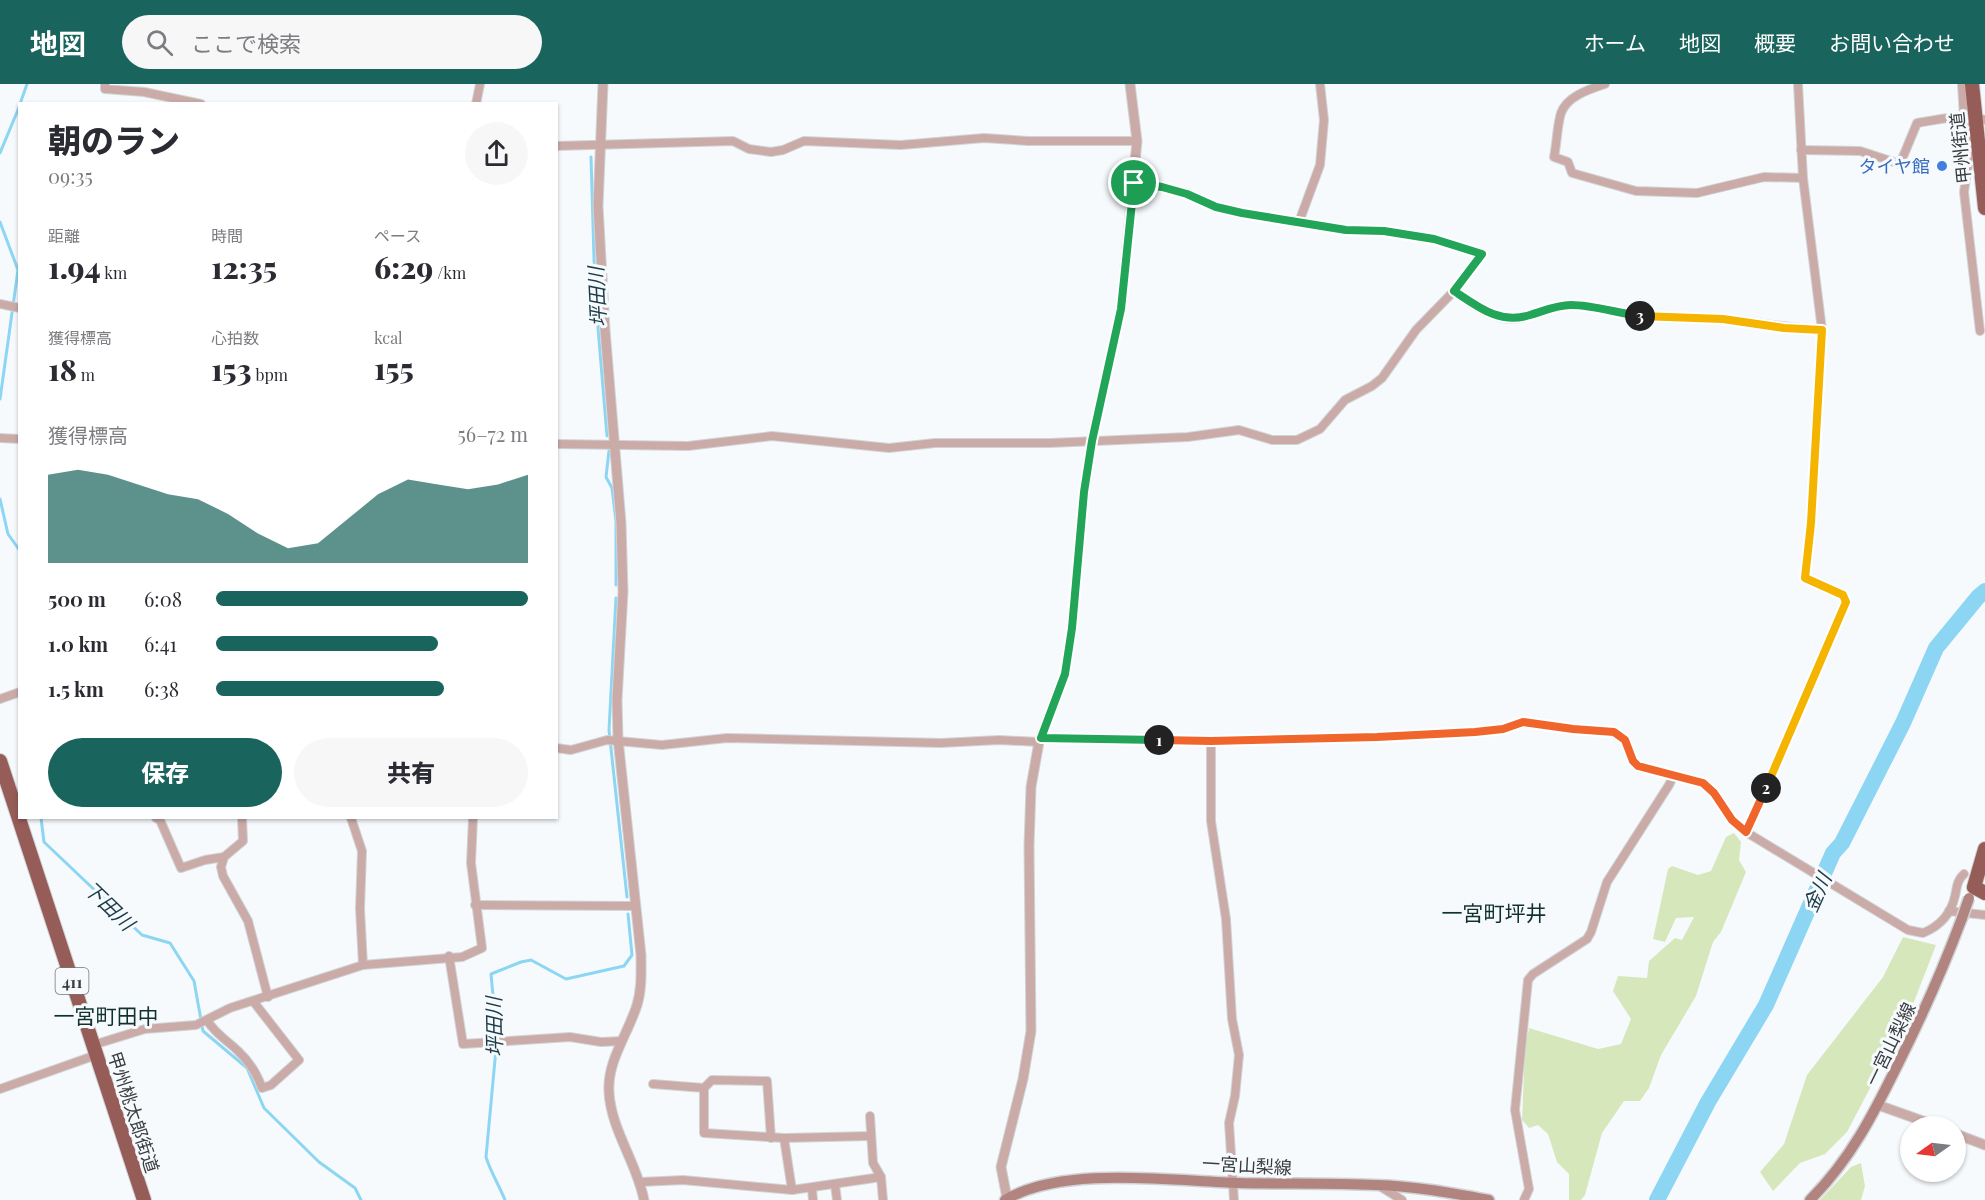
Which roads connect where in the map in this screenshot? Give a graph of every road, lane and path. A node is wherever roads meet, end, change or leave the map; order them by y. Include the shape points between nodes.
1 (105, 84) edge
2 (480, 84) edge
3 (603, 84) edge
4 (1130, 84) edge
5 (1320, 84) edge
6 (1605, 84) edge
7 (1798, 84) edge
8 (1962, 84) edge
9 (1972, 84) edge
10 (1583, 87) edge
11 (192, 102) edge
12 (476, 102) edge
13 (1975, 118) edge
14 (1137, 141) junction
15 (600, 144) junction
16 (558, 146) edge
17 (1801, 150) junction
18 (1803, 178) junction
19 (1134, 183) junction
20 (1985, 208) edge
21 (1299, 222) junction
22 (1454, 291) junction
23 (0, 304) edge
24 (16, 307) edge
25 (1822, 330) junction
26 (1980, 331) dead end
27 (0, 438) edge
28 (18, 439) edge
29 (1092, 441) junction
30 (558, 444) edge
31 (614, 445) junction
32 (18, 693) edge
33 (0, 699) edge
34 (613, 739) junction
35 (1040, 740) junction
36 (1211, 741) junction
37 (558, 748) edge
38 (0, 761) edge
39 (1674, 775) junction
40 (18, 816) edge
41 (19, 819) edge
42 (158, 819) edge
43 (242, 819) edge
44 (351, 819) edge
45 (473, 819) edge
46 (1746, 832) junction
47 (1985, 849) edge
48 (224, 857) junction
49 (1964, 874) dead end
50 (1976, 893) edge
51 (476, 905) junction
52 (635, 906) junction
53 (1949, 911) junction
54 (1985, 915) edge
55 (449, 956) junction
56 (363, 965) junction
57 (268, 997) junction
58 (253, 1001) junction
59 (207, 1020) junction
60 (622, 1041) junction
61 (95, 1050) junction
62 (653, 1084) dead end
63 (704, 1088) junction
64 (0, 1089) edge
65 (1878, 1105) junction
66 (870, 1116) dead end
67 (1909, 1116) edge
68 (871, 1136) junction
69 (771, 1138) junction
70 (784, 1138) junction
71 (1966, 1138) edge
72 (1985, 1145) edge
73 (881, 1177) junction
74 (641, 1182) junction
75 (1231, 1183) junction
76 (836, 1185) junction
77 (1377, 1185) junction
78 (812, 1189) junction
79 (792, 1190) junction
80 (1006, 1199) edge
81 (144, 1200) edge
82 (644, 1200) edge
83 (813, 1200) edge
84 (837, 1200) edge
85 (883, 1200) edge
86 (1234, 1200) edge
87 (1402, 1200) edge
88 (1489, 1200) edge
89 (1524, 1200) edge
90 (1810, 1200) edge

1 - 11 street via 105,89
2 - 12 street
3 - 15 street
4 - 14 street
5 - 21 street via 1324,120 1320,165
6 - 10 street
7 - 17 street
8 - 13 street
9 - 13 highway, 甲州街道
10 - 18 street via 1562,111 1554,157 1568,162 1572,173 1636,191 1697,193 1764,177
13 - 17 street via 1917,123 1900,164 1860,152
13 - 20 highway, 甲州街道
13 - 26 street via 1964,192
14 - 15 street via 984,138 901,145 804,141 771,152 749,149 733,141
14 - 19 street
15 - 16 street
15 - 31 street via 601,276
17 - 18 street
18 - 25 street
19 - 21 street via 1179,191 1216,207
19 - 29 street via 1121,309
21 - 22 street via 1434,239 1482,254
22 - 25 street via 1483,311 1511,319 1574,305 1638,315
22 - 29 street via 1416,330 1382,378 1345,400 1324,425 1307,437 1279,441 1239,430 1188,437
23 - 24 street
25 - 46 street via 1805,578 1843,595 1846,602
27 - 28 street
29 - 31 street via 935,443 889,448 772,436 688,446
29 - 35 street via 1065,674
30 - 31 street
31 - 34 street via 623,592
32 - 33 street
34 - 35 street via 662,745 727,738
34 - 37 street via 571,750
34 - 52 street
35 - 36 street
35 - 80 street via 1031,787 1030,1031 1023,1079 1001,1167
36 - 39 street via 1475,732 1523,722 1614,732 1625,740 1638,766
36 - 75 street via 1210,821 1226,919 1232,1018 1239,1054 1229,1123
38 - 40 highway, 甲州桃太郎街道 / 411
39 - 46 street via 1709,788
39 - 89 street via 1607,882 1587,939 1528,980 1515,1110 1529,1189
41 - 61 highway, 甲州桃太郎街道 / 411
42 - 48 street via 181,868
43 - 48 street via 243,841
44 - 56 street via 362,851
45 - 51 street via 471,863
46 - 53 street via 1908,930 1923,933 1944,920
47 - 50 highway
48 - 57 street via 223,876 248,921
49 - 53 street
50 - 65 main road, 一宮山梨線, bridge via 1962,918 1933,994
51 - 52 street
51 - 55 street via 482,948 462,957
52 - 60 street via 641,981
53 - 54 street
55 - 56 street
55 - 60 street via 463,1044 570,1037
56 - 57 street
57 - 58 street
58 - 59 street
58 - 59 street via 299,1060 271,1085 262,1088 249,1063
59 - 61 street via 196,1025 145,1029
60 - 74 street via 612,1065 609,1090 612,1112
61 - 64 street
61 - 81 highway, 甲州桃太郎街道 / 411
62 - 63 street
63 - 69 street via 704,1133
63 - 69 street via 712,1080 766,1081
65 - 67 street
65 - 90 main road, 一宮山梨線 via 1837,1171
66 - 68 street
68 - 70 street
68 - 73 street via 873,1163
69 - 70 street
70 - 79 street
71 - 72 street
73 - 76 street
73 - 85 street
74 - 79 street via 683,1180
74 - 82 street
75 - 77 main road, 一宮山梨線
75 - 80 main road, 一宮山梨線 via 1196,1179 1073,1180 1044,1184
75 - 86 street
76 - 78 street
76 - 84 street
77 - 87 street
77 - 88 main road, 一宮山梨線
78 - 79 street
78 - 83 street

